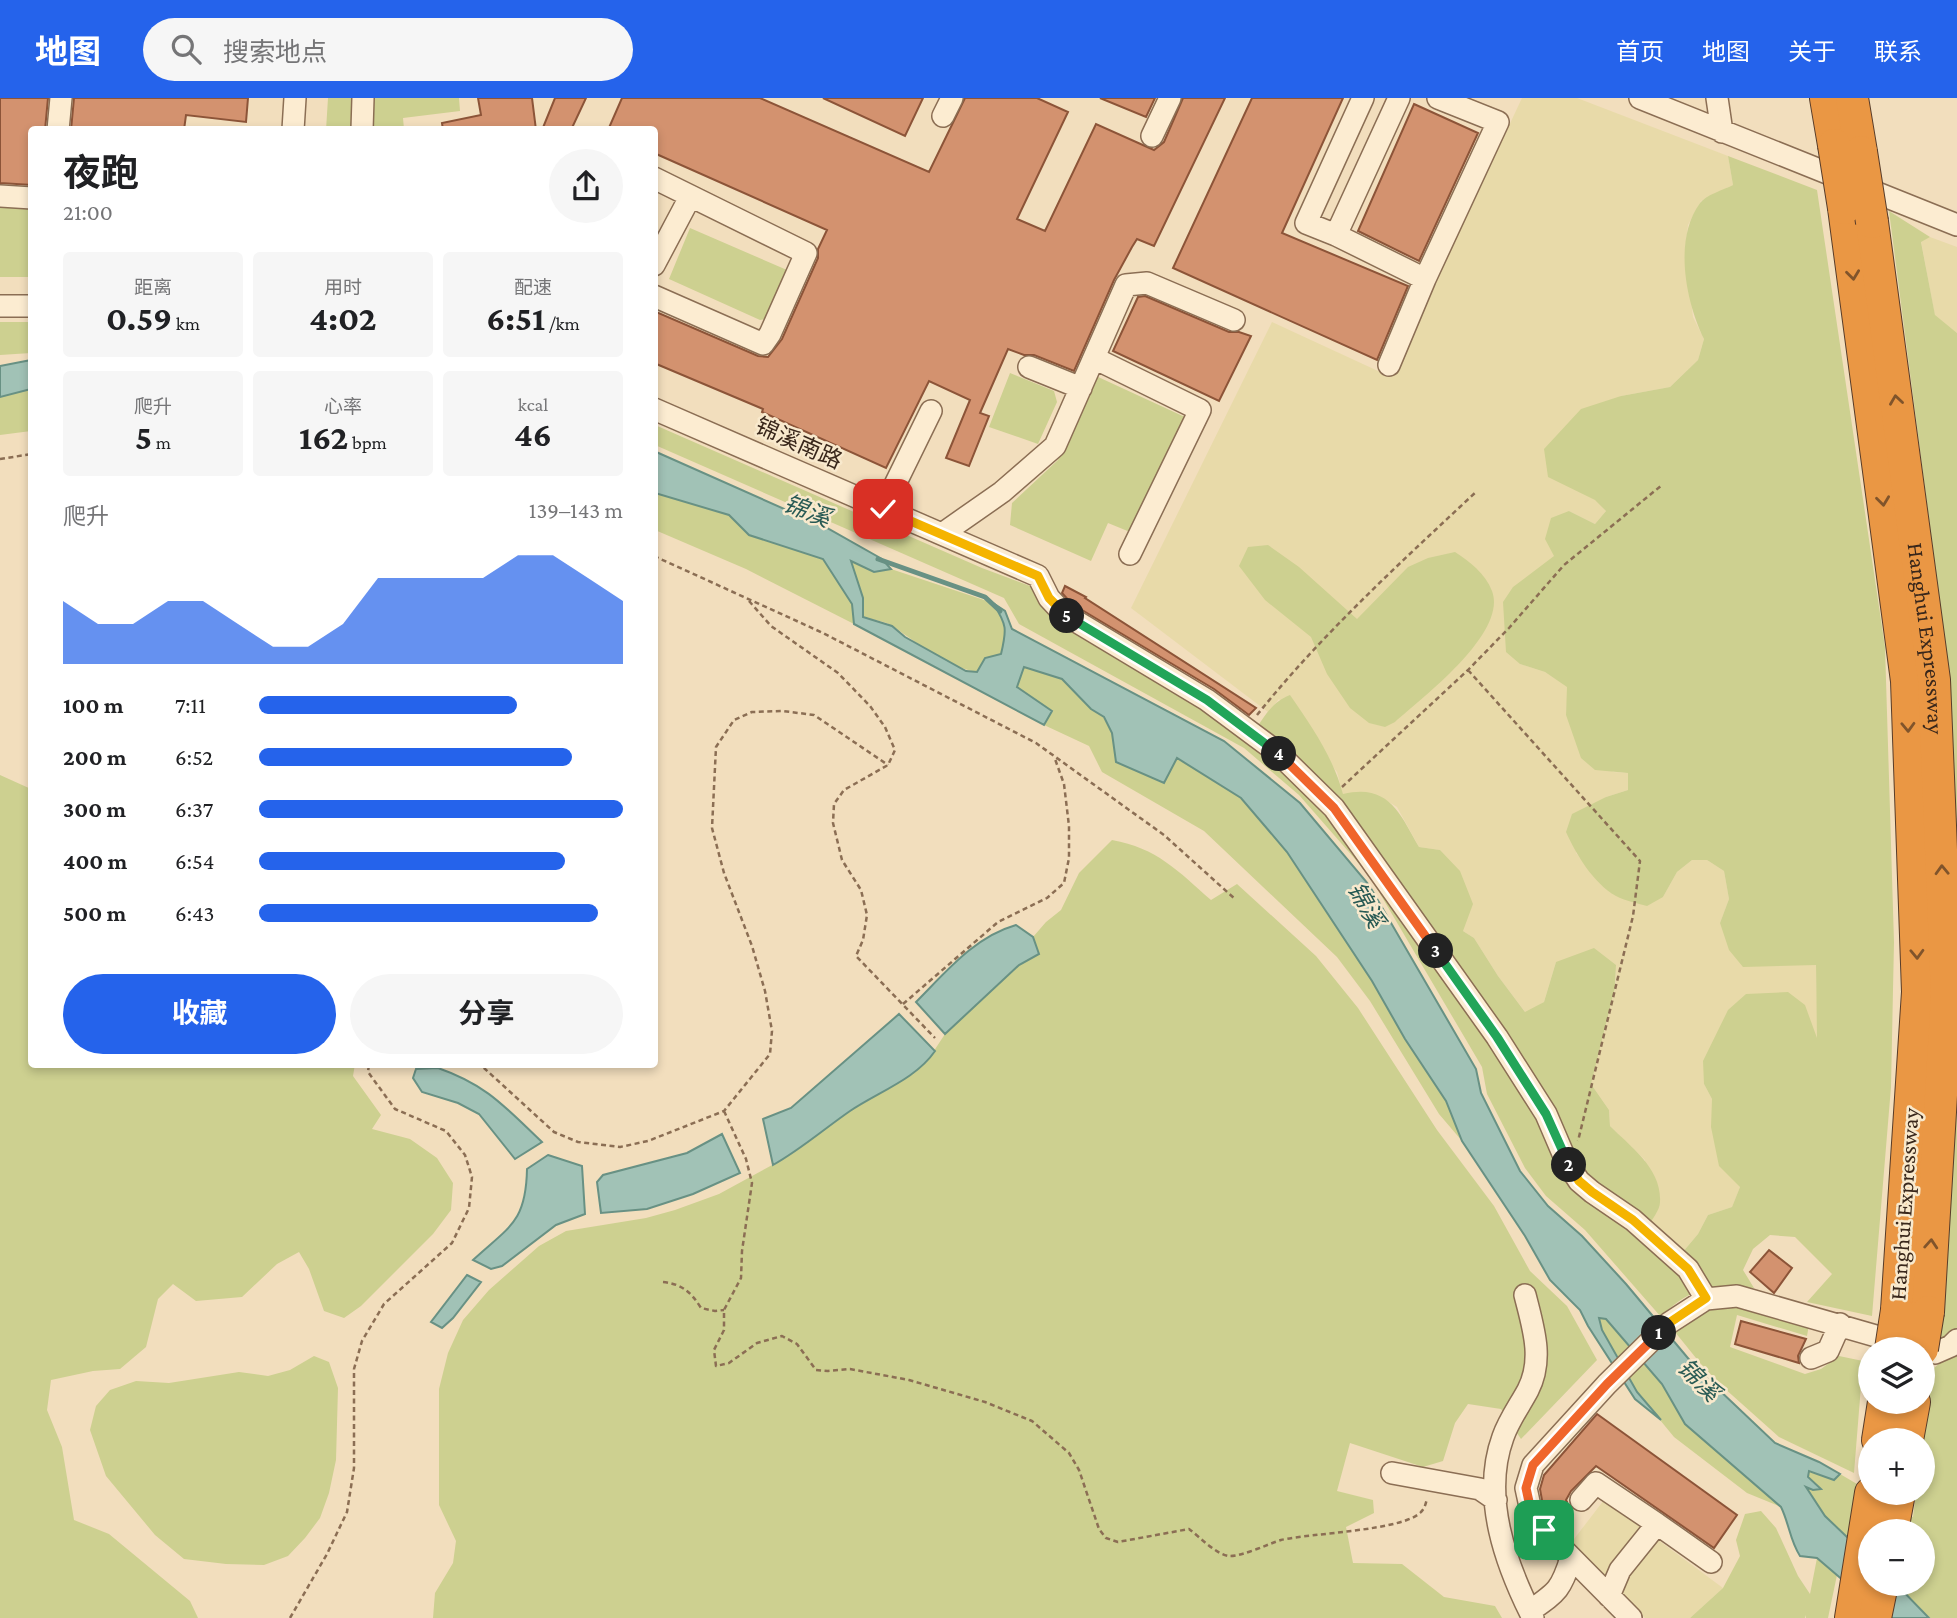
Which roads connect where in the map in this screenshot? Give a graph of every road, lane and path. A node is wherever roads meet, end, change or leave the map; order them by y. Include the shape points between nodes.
1 (61, 98) edge
2 (295, 98) edge
3 (363, 98) edge
4 (1170, 98) edge
5 (1363, 98) edge
6 (1399, 98) edge
7 (1438, 98) edge
8 (1640, 98) edge
9 (1717, 98) edge
10 (1826, 98) edge
11 (1852, 98) edge
12 (58, 126) edge
13 (293, 126) edge
14 (362, 126) edge
15 (1722, 132) junction
16 (1152, 136) dead end
17 (1848, 148) junction
18 (658, 180) edge
19 (0, 196) edge
20 (690, 197) junction
21 (28, 198) edge
22 (1957, 225) edge
23 (1336, 235) junction
24 (658, 257) edge
25 (1425, 279) junction
26 (658, 298) edge
27 (0, 306) edge
28 (28, 306) edge
29 (1234, 320) dead end
30 (1094, 359) junction
31 (1389, 365) dead end
32 (1029, 368) dead end
33 (1081, 388) junction
34 (658, 411) edge
35 (931, 411) dead end
36 (28, 455) edge
37 (0, 459) edge
38 (1662, 485) dead end
39 (1477, 491) dead end
40 (883, 509) junction
41 (942, 534) junction
42 (1130, 554) dead end
43 (658, 557) edge
44 (747, 598) junction
45 (1468, 670) junction
46 (1246, 729) junction
47 (1054, 756) junction
48 (888, 765) junction
49 (1326, 801) junction
50 (1235, 899) dead end
51 (903, 1004) junction
52 (936, 1038) dead end
53 (368, 1068) edge
54 (484, 1068) edge
55 (724, 1111) junction
56 (1567, 1163) junction
57 (663, 1282) dead end
58 (1525, 1295) dead end
59 (1706, 1298) junction
60 (724, 1310) junction
61 (1840, 1324) junction
62 (1893, 1337) edge
63 (1924, 1337) edge
64 (1957, 1340) edge
65 (1811, 1358) dead end
66 (1392, 1473) dead end
67 (1430, 1480) junction
68 (1496, 1500) junction
69 (1580, 1500) dead end
70 (1869, 1505) edge
71 (1657, 1524) junction
72 (1571, 1558) junction
73 (1711, 1562) dead end
74 (1609, 1596) junction
75 (1880, 1596) edge
76 (1532, 1614) edge
77 (290, 1618) edge
78 (1631, 1618) edge
79 (1852, 1618) edge
80 (1875, 1618) edge

1 - 12 street
2 - 13 street
3 - 14 street
4 - 16 street
5 - 23 street via 1306,223
6 - 23 street
7 - 25 street via 1498,122
8 - 15 street
9 - 15 street
10 - 17 highway, Hanghui Expressway
11 - 17 highway, Hanghui Expressway
15 - 22 street
17 -> 62 highway, Hanghui Expressway, bridge via 1844,208 1907,681 1918,992
63 -> 17 highway, Hanghui Expressway, bridge via 1947,995 1934,680 1872,222
18 - 20 street
19 - 21 street
20 - 24 street
20 - 26 street via 806,253 764,344
23 - 25 street
25 - 31 street
27 - 28 street
29 - 30 street via 1147,283 1126,285
30 - 33 street
30 - 42 street via 1200,410
32 - 33 street
33 - 41 street via 1055,446 1002,492
34 - 40 street, 锦溪南路
35 - 40 street
36 - 37 path
38 - 45 path via 1564,565
39 - 46 path via 1292,671
40 - 41 street, 锦溪南路
41 - 46 street, 锦溪南路 via 1038,576 1063,614 1207,700
43 - 44 path
44 - 47 path via 823,633
44 - 48 path via 771,626 838,673 870,706 895,750
45 - 49 path
45 - 56 path via 1640,861 1633,916 1576,1149
46 - 49 street via 1277,752
47 - 50 path via 1164,835
47 - 51 path via 1069,826 1064,883 1047,898 998,922
48 - 51 path via 844,790 834,804 833,823 842,860 861,890 867,915 856,956
48 - 55 path via 814,715 783,711 752,712 734,720 716,747 712,828 752,946 772,1031 770,1054
49 - 56 street via 1497,1037 1546,1114
51 - 52 path
53 - 77 path via 395,1109 446,1131 465,1155 472,1177 469,1208 452,1243 384,1304 362,1341 354,1369 354,1468 347,1512
54 - 55 path via 554,1132 578,1142 620,1147
55 - 60 path via 752,1182 741,1278
56 - 59 street via 1579,1181 1633,1220 1688,1269
57 - 60 path via 679,1284 701,1308
58 - 68 street via 1537,1345 1536,1364 1530,1387 1502,1438
59 - 61 street via 1737,1296
59 - 72 street via 1669,1323 1533,1465 1526,1488 1531,1511
60 - 67 path via 724,1330 714,1350 716,1366 729,1363 757,1343 782,1336 797,1344 816,1370 850,1369 909,1380 1032,1421 1069,1453 1099,1530 1118,1542 1189,1530 1230,1556 1282,1540 1378,1527 1420,1514
61 - 64 street via 1935,1353
61 - 65 street via 1828,1350
66 - 67 street
67 - 68 street via 1480,1489
68 - 76 street via 1498,1531
69 - 71 street via 1596,1483
70 - 79 highway
71 - 73 street
71 - 74 street via 1620,1570
72 - 74 street
72 - 76 street via 1557,1592
74 - 78 street
75 - 80 highway

